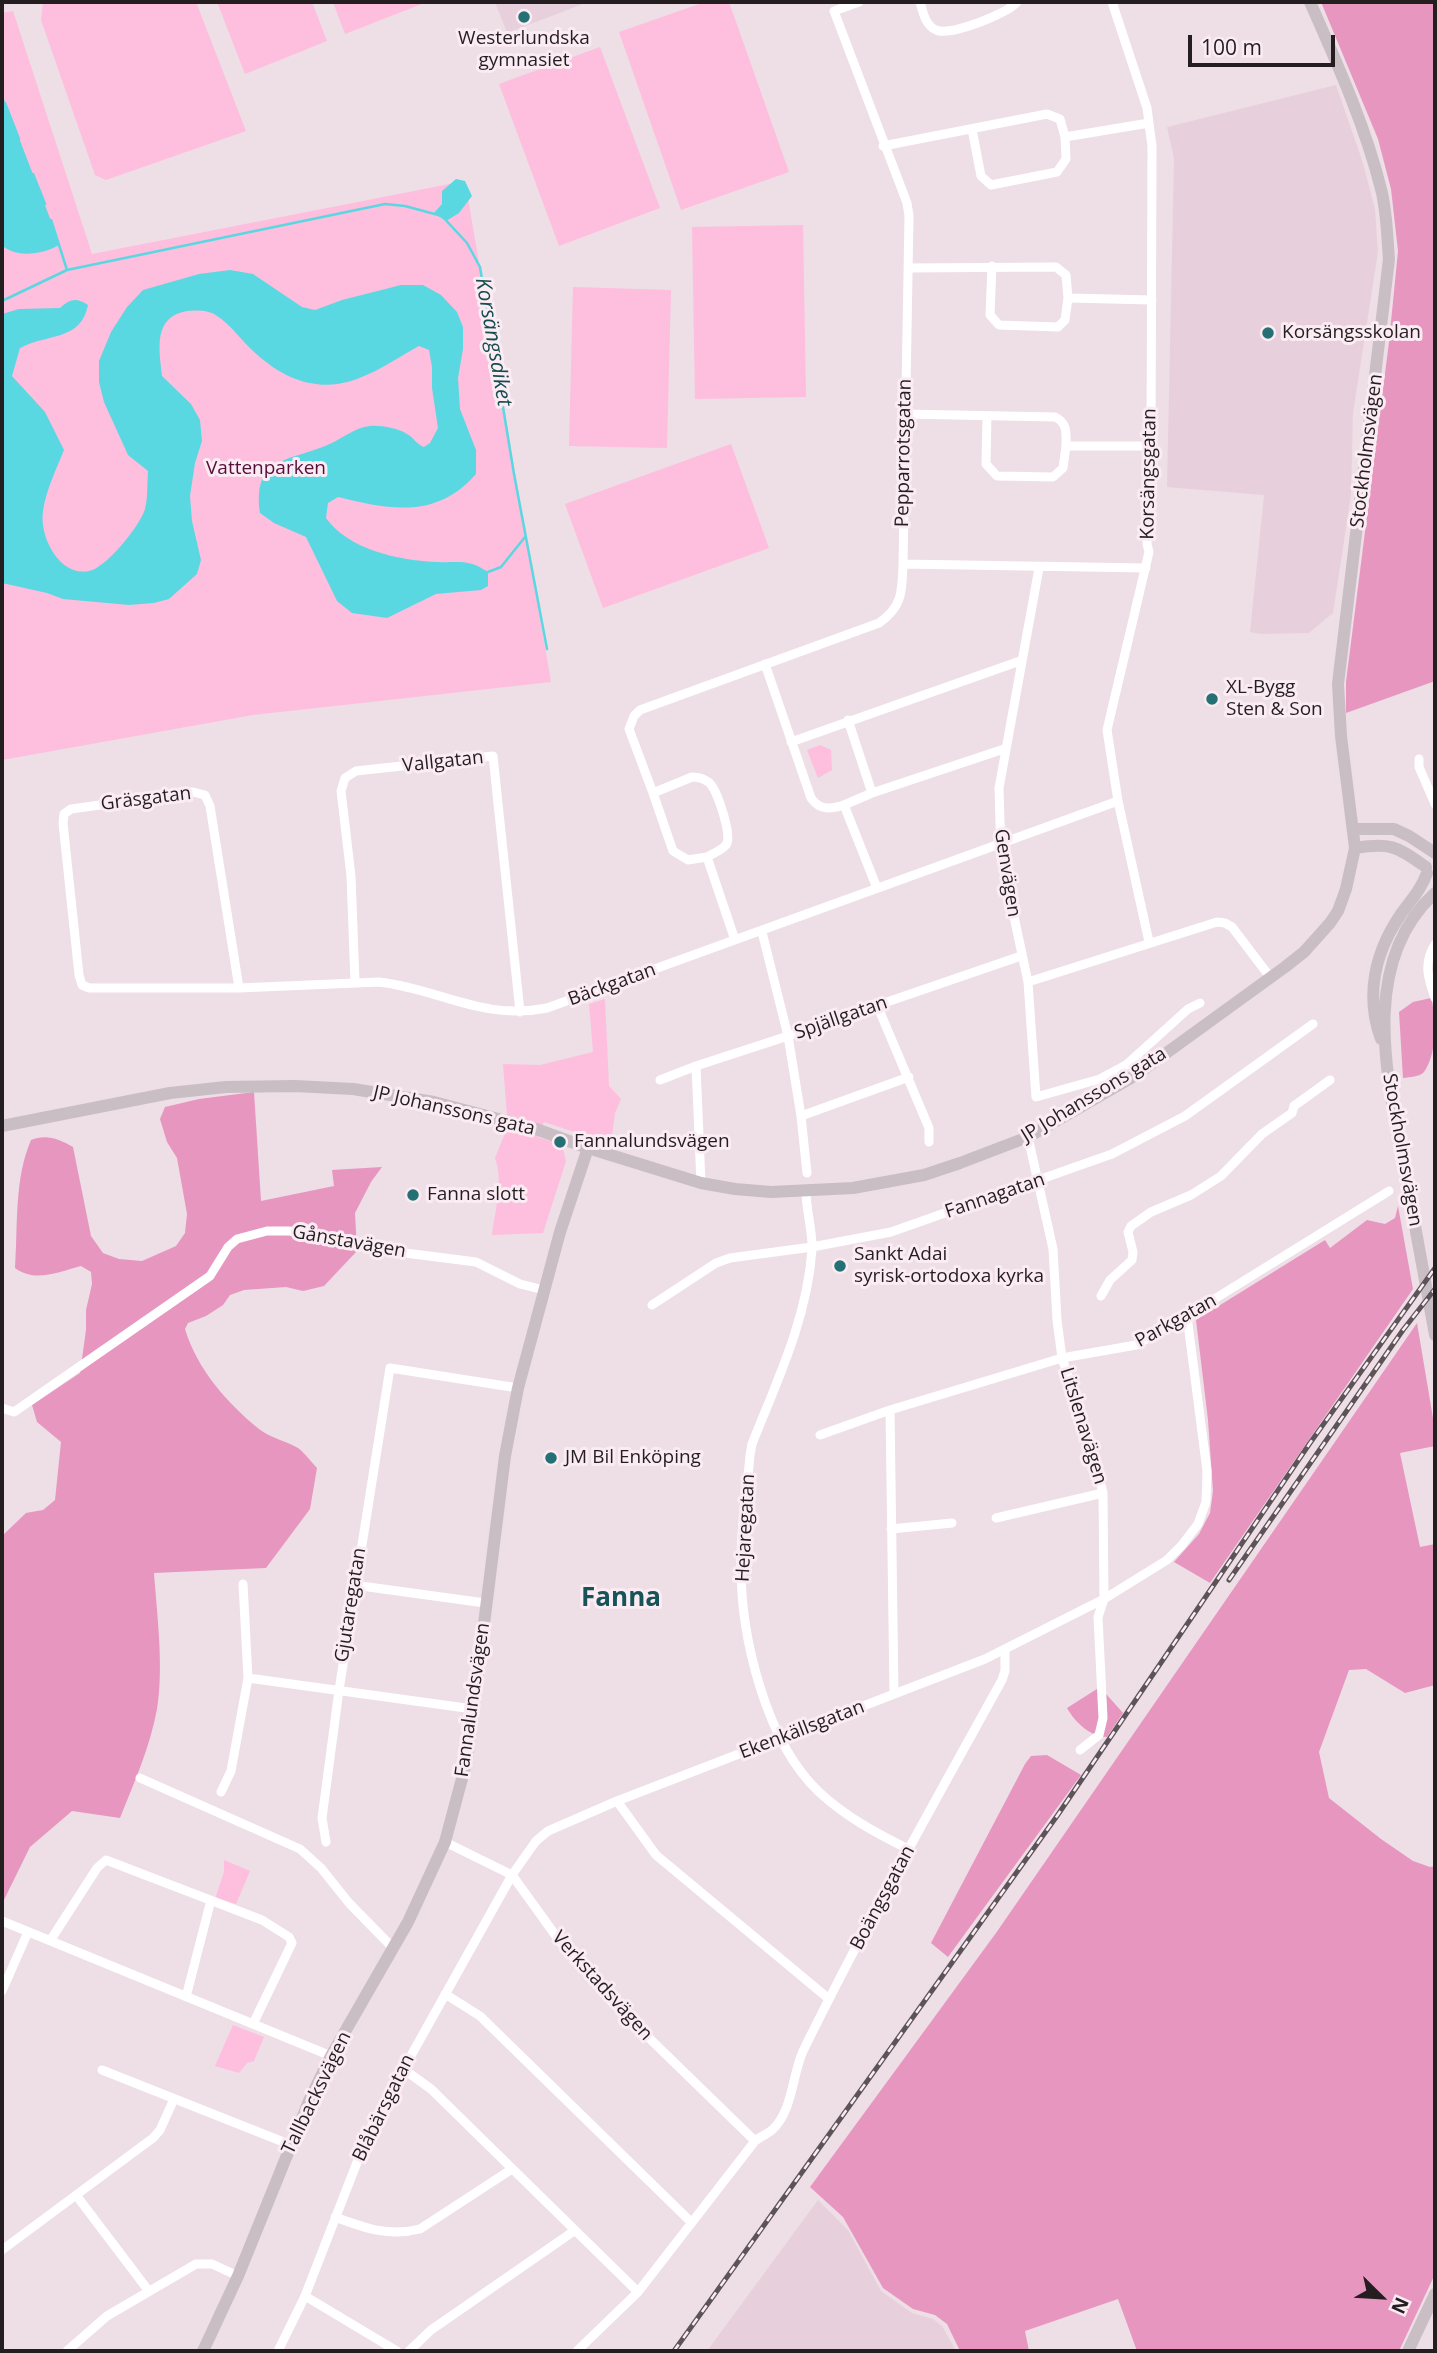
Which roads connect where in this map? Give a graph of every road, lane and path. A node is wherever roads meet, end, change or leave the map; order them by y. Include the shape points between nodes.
1 (859, 2) edge
2 (920, 2) edge
3 (1017, 2) edge
4 (1112, 2) edge
5 (1310, 2) edge
6 (1149, 123) junction
7 (972, 129) junction
8 (1065, 137) junction
9 (883, 146) junction
10 (992, 266) junction
11 (908, 268) junction
12 (1068, 298) junction
13 (1152, 300) junction
14 (904, 414) junction
15 (987, 416) junction
16 (1066, 446) junction
17 (1151, 446) junction
18 (903, 564) junction
19 (1039, 568) junction
20 (1146, 568) junction
21 (1020, 661) junction
22 (765, 664) junction
23 (848, 720) junction
24 (791, 742) junction
25 (1004, 749) junction
26 (1419, 759) dead end
27 (653, 793) junction
28 (872, 793) junction
29 (1118, 801) junction
30 (1435, 804) edge
31 (844, 805) junction
32 (1354, 829) junction
33 (999, 843) junction
34 (1355, 848) junction
35 (1435, 854) edge
36 (707, 857) junction
37 (1429, 874) edge
38 (877, 888) junction
39 (1435, 892) edge
40 (762, 932) junction
41 (735, 940) junction
42 (1149, 942) junction
43 (1435, 944) edge
44 (1021, 956) junction
45 (1270, 977) junction
46 (355, 982) junction
47 (1028, 982) junction
48 (82, 985) joint
49 (239, 988) junction
50 (1435, 998) edge
51 (1200, 1003) dead end
52 (877, 1005) junction
53 (520, 1012) junction
54 (1313, 1024) dead end
55 (788, 1036) junction
56 (1384, 1046) junction
57 (696, 1066) junction
58 (909, 1077) junction
59 (660, 1080) dead end
60 (1330, 1080) dead end
61 (802, 1116) junction
62 (2, 1126) edge
63 (1028, 1137) junction
64 (929, 1142) dead end
65 (588, 1148) junction
66 (807, 1173) dead end
67 (1038, 1181) junction
68 (701, 1184) junction
69 (806, 1191) junction
70 (1389, 1191) dead end
71 (812, 1247) junction
72 (544, 1290) junction
73 (1101, 1296) dead end
74 (652, 1304) dead end
75 (1187, 1316) junction
76 (1435, 1335) edge
77 (1062, 1358) junction
78 (518, 1388) junction
79 (2, 1408) edge
80 (890, 1410) junction
81 (820, 1435) dead end
82 (1103, 1493) junction
83 (996, 1518) dead end
84 (952, 1523) dead end
85 (891, 1529) junction
86 (243, 1584) dead end
87 (354, 1585) junction
88 (1104, 1599) junction
89 (485, 1603) junction
90 (1004, 1650) junction
91 (248, 1678) junction
92 (339, 1690) junction
93 (894, 1694) junction
94 (473, 1709) junction
95 (781, 1738) junction
96 (1080, 1750) dead end
97 (140, 1779) dead end
98 (221, 1792) dead end
99 (617, 1801) junction
100 (326, 1842) dead end
101 (445, 1842) junction
102 (908, 1849) junction
103 (512, 1875) junction
104 (211, 1900) junction
105 (2, 1921) edge
106 (28, 1932) junction
107 (50, 1941) junction
108 (394, 1949) junction
109 (2, 1991) edge
110 (445, 1994) junction
111 (186, 1997) junction
112 (829, 1999) junction
113 (253, 2024) junction
114 (331, 2056) junction
115 (402, 2068) junction
116 (102, 2070) dead end
117 (174, 2099) junction
118 (755, 2141) junction
119 (291, 2145) junction
120 (512, 2169) junction
121 (76, 2195) junction
122 (335, 2217) junction
123 (691, 2222) junction
124 (574, 2231) junction
125 (2, 2250) edge
126 (238, 2276) junction
127 (148, 2290) junction
128 (638, 2292) junction
129 (1435, 2294) edge
130 (304, 2296) junction
131 (67, 2351) edge
132 (203, 2351) edge
133 (278, 2351) edge
134 (397, 2351) edge
135 (409, 2351) edge
136 (577, 2351) edge
137 (1408, 2351) edge

1 - 9 street, Pepparrotsgatan via 834,11
2 - 3 street via 934,30 952,32
4 - 6 street, Korsängsgatan
5 - 32 street, Stockholmsvägen via 1367,144 1381,191 1389,259 1338,684 1340,736
6 - 8 street
6 - 13 street, Korsängsgatan
7 - 8 street via 1047,114 1060,120
7 - 8 street via 981,176 991,184 1057,172 1066,159
7 - 9 street
9 - 11 street, Pepparrotsgatan via 907,204
10 - 11 street
10 - 12 street via 1056,267 1066,275
10 - 12 street via 990,315 999,325 1058,327 1065,320
11 - 14 street, Pepparrotsgatan
12 - 13 street
13 - 17 street, Korsängsgatan
14 - 15 street
14 - 18 street, Pepparrotsgatan
15 - 16 street via 1055,417 1066,427
15 - 16 street via 986,464 997,475 1053,477 1063,468
16 - 17 street
17 - 20 street, Korsängsgatan
18 - 19 street
18 - 22 street, Pepparrotsgatan via 899,602 879,623
19 - 20 street
19 - 21 street, Genvägen
20 - 29 street, Korsängsgatan via 1107,730
21 - 23 street
21 - 25 street, Genvägen
22 - 24 street
22 - 27 street, Pepparrotsgatan via 634,716 629,729
23 - 24 street
23 - 28 street
24 - 31 street via 815,803 825,809
25 - 28 street
25 - 33 street, Genvägen
26 - 30 street
27 - 36 street via 673,851 688,860
27 - 36 street via 692,777 713,787 729,839 726,846
28 - 31 street
29 - 33 street, Bäckgatan
29 - 42 street, Korsängsgatan
31 - 38 street
32 - 34 street, Stockholmsvägen
32 - 35 street via 1394,830
33 - 38 street, Bäckgatan
33 - 44 street, Genvägen
34 - 37 street via 1394,847 1408,853
34 - 45 street, JP Johanssons gata via 1338,911 1304,952
35 - 37 street, Stockholmsvägen
36 - 41 street
37 - 56 street, Stockholmsvägen via 1380,950 1373,996
38 - 40 street, Bäckgatan
39 - 56 street, Stockholmsvägen via 1416,912 1395,951
40 - 41 street, Bäckgatan
40 - 55 street
41 - 53 street, Bäckgatan via 547,1009
42 - 45 street via 1207,924 1226,923
42 - 47 street
43 - 50 street via 1427,965
44 - 47 street, Genvägen
44 - 52 street, Spjällgatan
45 - 63 street, JP Johanssons gata via 1136,1075
46 - 49 street, Bäckgatan
46 - 53 street, Bäckgatan via 402,985 491,1011
46 - 53 street, Vallgatan via 351,876 341,791 345,778 356,771 493,756
47 - 51 street, Genvägen via 1036,1097 1100,1079 1126,1065
48 - 49 street, Bäckgatan via 97,989
48 - 49 street, Gräsgatan via 64,814 71,809 193,792 209,800
52 - 55 street, Spjällgatan
52 - 58 street
54 - 67 street, Fannagatan via 1185,1116 1112,1154
55 - 57 street, Spjällgatan
55 - 61 street
56 - 76 street, Stockholmsvägen
57 - 59 street, Spjällgatan
57 - 68 street
58 - 61 street
58 - 64 street via 929,1128
60 - 73 street via 1293,1106 1292,1113 1262,1134 1221,1176 1131,1226 1132,1261 1110,1280
61 - 66 street
62 - 65 street, JP Johanssons gata via 170,1093 295,1086 353,1089 434,1102
63 - 67 street, Litslenavägen
63 - 69 street, JP Johanssons gata via 924,1175
65 - 68 street, JP Johanssons gata
65 - 72 street, Fannalundsvägen
67 - 71 street, Fannagatan via 891,1232
67 - 77 street, Litslenavägen via 1053,1249
68 - 69 street, JP Johanssons gata
69 - 71 street, Hejaregatan
70 - 75 street, Parkgatan
71 - 74 street, Fannagatan via 730,1258
71 - 95 street, Hejaregatan via 805,1302 752,1444 741,1556 747,1636
72 - 78 street, Fannalundsvägen
72 - 79 street, Gånstavägen via 520,1284 476,1262 366,1248 340,1238 267,1231 237,1239 210,1276 14,1412
75 - 77 street, Parkgatan via 1136,1345
75 - 88 street, Ekenkällsgatan via 1207,1471 1206,1502 1198,1524 1174,1552 1154,1570
77 - 80 street, Parkgatan
77 - 82 street, Litslenavägen
78 - 87 street, Gjutaregatan via 390,1368
78 - 89 street, Fannalundsvägen
80 - 81 street, Parkgatan
80 - 85 street
82 - 83 street
82 - 88 street, Litslenavägen
84 - 85 street
85 - 93 street
86 - 91 street
87 - 89 street
87 - 92 street, Gjutaregatan
88 - 90 street, Ekenkällsgatan
88 - 96 street, Litslenavägen via 1098,1616 1103,1718 1099,1735
89 - 94 street, Fannalundsvägen
90 - 93 street, Ekenkällsgatan
90 - 102 street, Boängsgatan via 1002,1680
91 - 92 street
91 - 98 street via 231,1771
92 - 94 street
92 - 100 street, Gjutaregatan via 322,1818
93 - 95 street, Ekenkällsgatan
94 - 101 street, Fannalundsvägen via 467,1760
95 - 99 street, Ekenkällsgatan
95 - 102 street, Hejaregatan via 820,1793 852,1819
97 - 108 street via 300,1849
99 - 103 street, Ekenkällsgatan via 548,1831 536,1840
99 - 112 street via 656,1854
101 - 103 street, Verkstadsvägen
101 - 108 street, Tallbacksvägen
102 - 112 street, Boängsgatan
103 - 110 street, Blåbärsgatan
103 - 118 street, Verkstadsvägen via 561,1943 612,2002
104 - 107 street via 106,1860
104 - 111 street
104 - 113 street via 274,1926 292,1943
105 - 106 street
106 - 107 street
106 - 109 street
107 - 111 street
108 - 114 street, Tallbacksvägen
110 - 115 street, Blåbärsgatan
110 - 123 street via 480,2016
111 - 113 street
112 - 118 street, Boängsgatan via 801,2055 780,2119 774,2129
113 - 114 street
114 - 119 street, Tallbacksvägen
115 - 120 street via 431,2089
115 - 122 street, Blåbärsgatan via 370,2129
116 - 117 street
117 - 119 street
117 - 121 street via 153,2138
118 - 123 street, Boängsgatan
119 - 126 street, Tallbacksvägen
120 - 122 street via 420,2229 375,2232
120 - 124 street
121 - 125 street
121 - 127 street
122 - 130 street, Blåbärsgatan
123 - 128 street, Boängsgatan
124 - 128 street
124 - 135 street via 431,2330
126 - 127 street via 212,2264 196,2264
126 - 132 street, Tallbacksvägen
127 - 131 street via 107,2316
128 - 136 street, Boängsgatan
129 - 137 street
130 - 133 street, Blåbärsgatan
130 - 134 street

